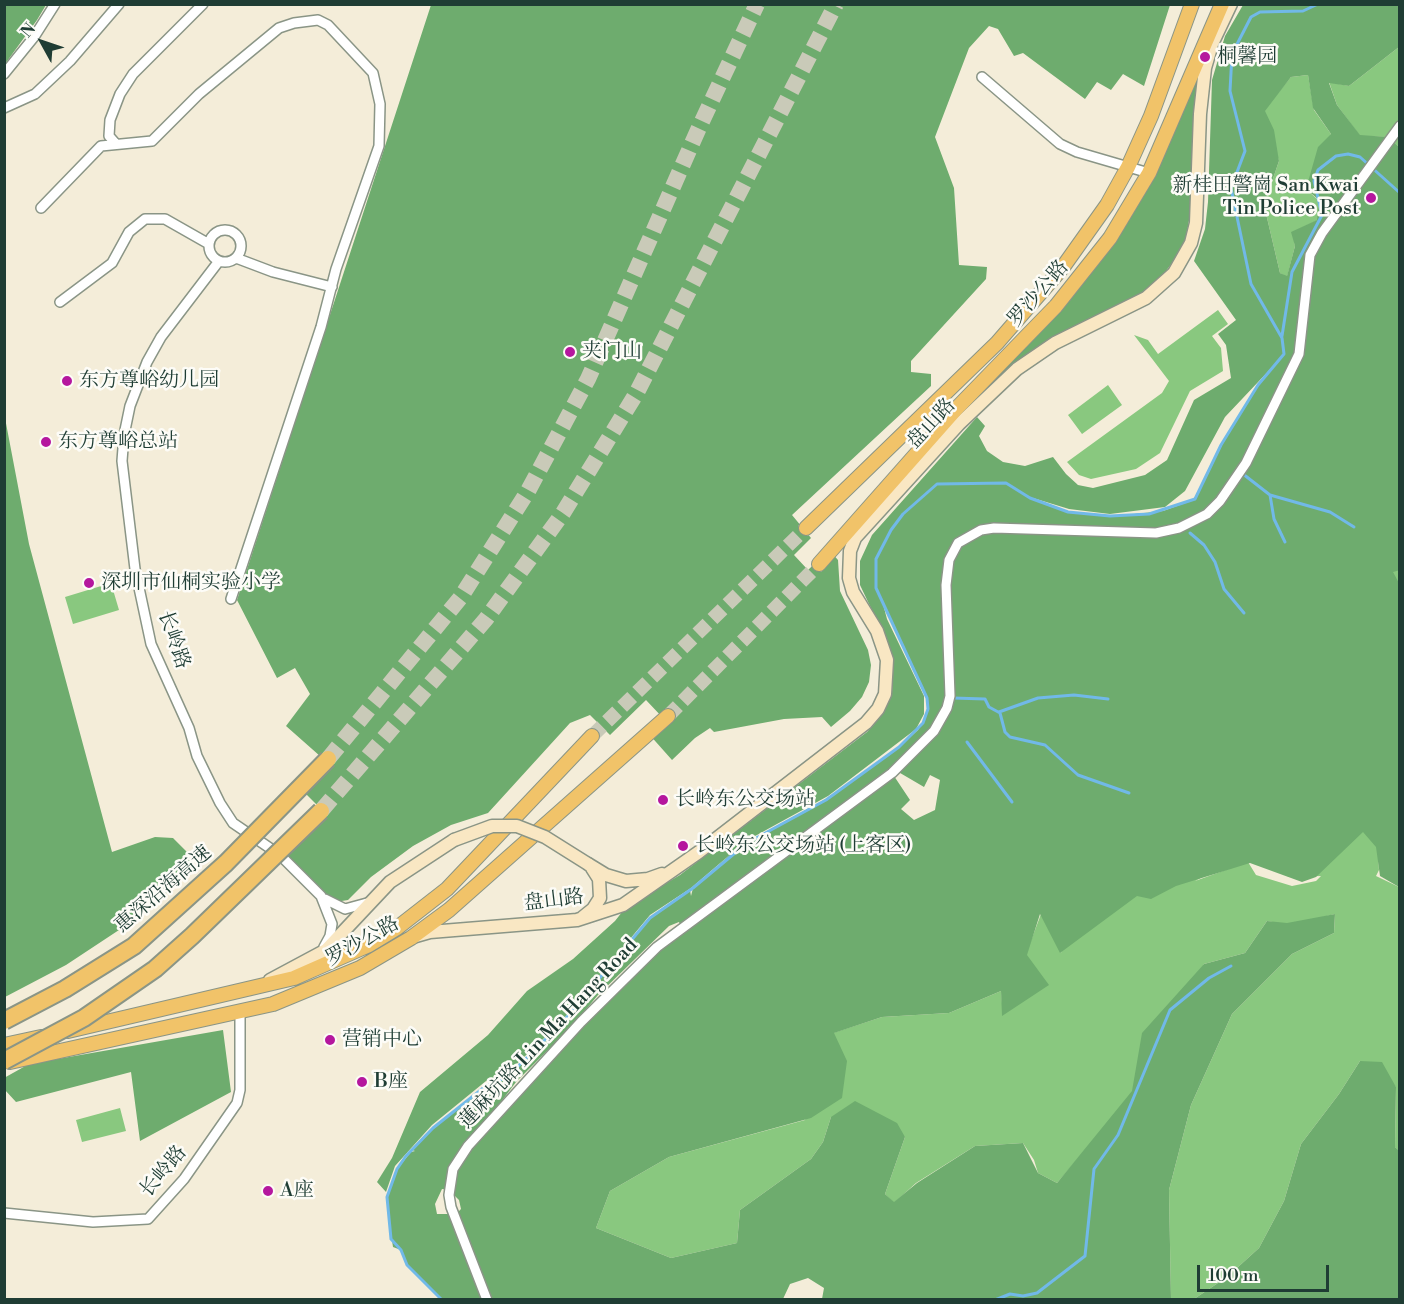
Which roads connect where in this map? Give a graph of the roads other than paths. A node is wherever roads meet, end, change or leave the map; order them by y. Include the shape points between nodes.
1 (55, 4) edge
2 (119, 4) edge
3 (203, 4) edge
4 (1192, 4) edge
5 (1222, 4) edge
6 (1231, 4) edge
7 (4, 74) edge
8 (982, 77) dead end
9 (4, 108) edge
10 (1400, 126) edge
11 (116, 144) junction
12 (1128, 167) junction
13 (1149, 173) junction
14 (41, 208) dead end
15 (209, 244) junction
16 (236, 258) junction
17 (219, 261) junction
18 (332, 287) junction
19 (60, 302) dead end
20 (806, 528) tunnel mouth
21 (819, 564) tunnel mouth
22 (231, 599) dead end
23 (669, 716) tunnel mouth
24 (592, 736) tunnel mouth
25 (328, 759) tunnel mouth
26 (321, 811) tunnel mouth
27 (687, 860) junction
28 (588, 864) junction
29 (385, 888) junction
30 (321, 896) junction
31 (577, 920) junction
32 (411, 938) junction
33 (312, 959) junction
34 (241, 992) junction
35 (240, 1012) junction
36 (4, 1021) edge
37 (4, 1045) edge
38 (4, 1062) edge
39 (4, 1213) edge
40 (487, 1299) edge

1 - 7 street
2 - 9 street via 70,61 35,94
3 - 11 street via 134,74 120,94 110,120 110,136
4 - 12 main road, 罗沙公路
5 - 13 main road, 罗沙公路
6 - 27 main road, 盘山路 via 1205,68 1198,203 1191,243 1183,259 1146,298 1055,343 1004,380 863,528 850,551 849,578 853,592 877,631 887,660 885,694 878,709 852,736
8 - 12 street via 1060,144
10 - 40 street, 蓮麻坑路 Lin Ma Hang Road via 1310,255 1299,354 1246,463 1220,501 1207,514 1179,528 1156,532 994,528 981,530 958,543 949,560 946,585 950,696 934,731 892,773 657,947 588,1015 468,1146 450,1178 450,1201
11 - 14 street via 101,146 91,154
11 - 18 street via 152,141 199,94 279,28 309,20 328,25 373,73 381,132
12 - 13 street
12 - 20 main road, 罗沙公路 via 1107,205 1026,312
13 - 21 main road, 罗沙公路 via 1123,218 1078,280 956,409
15 - 16 street via 220,231 235,233 241,248
15 - 17 street
15 - 19 street via 165,219 144,219 129,232 112,263
16 - 17 street
16 - 18 street
17 - 30 street, 长岭路 via 161,337 130,406 122,461 135,569 152,644 222,808 238,827 280,855
18 - 22 street
23 - 32 main road, 罗沙公路 via 465,897
24 - 34 main road, 罗沙公路 via 470,867 423,910 340,960
25 - 36 highway, 惠深沿海高速, bridge via 226,863 134,946
26 - 38 highway, bridge via 155,969 84,1018
27 - 28 main road, 盘山路 via 636,881 617,879
27 - 31 main road, 盘山路 via 623,905
28 - 29 main road, 盘山路, bridge via 545,837 504,825 480,829 454,840 401,873
28 - 31 main road via 599,879 600,898 593,909
29 - 30 street, 长岭路 via 367,903 349,909
29 - 33 main road via 332,945
30 - 33 street, 长岭路 via 332,930 327,943
31 - 32 main road, 盘山路 via 430,932
32 - 35 main road, 罗沙公路 via 338,979
33 - 34 main road
34 - 37 main road, 罗沙公路
35 - 38 main road, 罗沙公路
35 - 39 street, 长岭路 via 237,1102 184,1179 148,1219 93,1222

